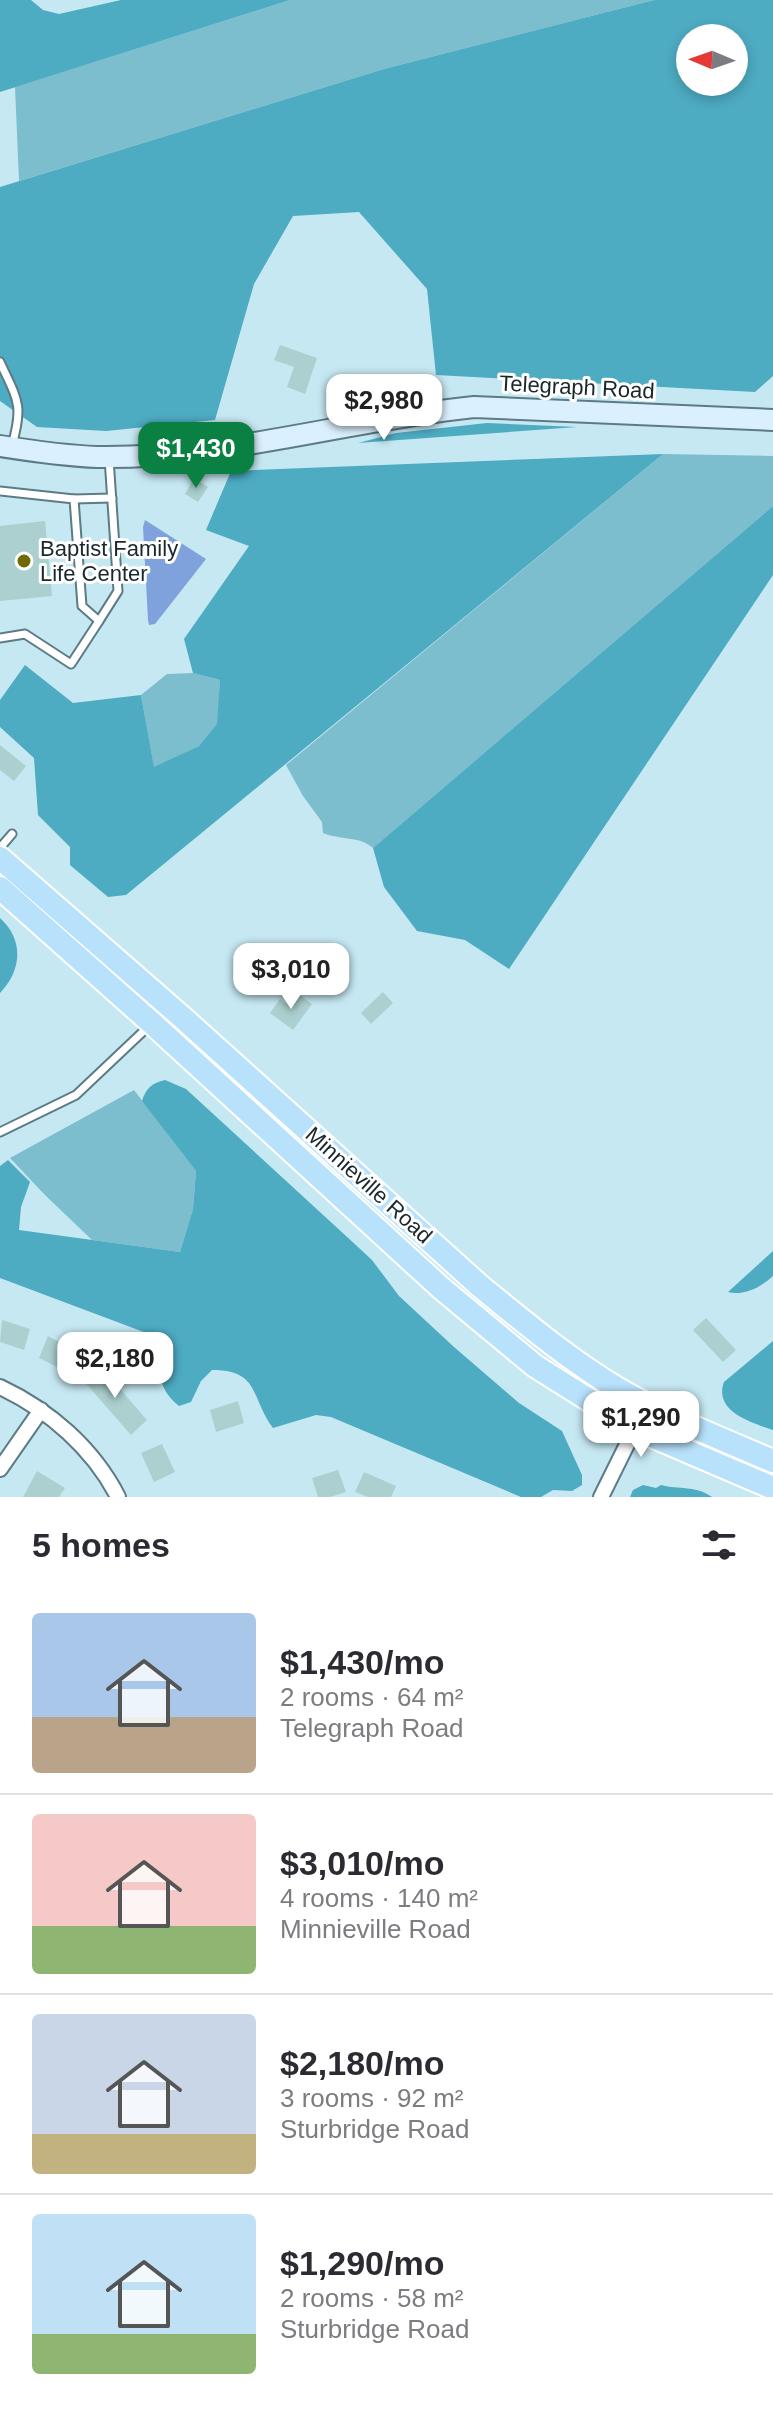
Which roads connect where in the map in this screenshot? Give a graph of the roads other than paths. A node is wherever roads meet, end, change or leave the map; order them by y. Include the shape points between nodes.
1 (0, 362) edge
2 (773, 420) edge
3 (6, 447) edge
4 (109, 456) junction
5 (0, 491) edge
6 (112, 498) junction
7 (74, 499) junction
8 (99, 621) junction
9 (0, 638) edge
10 (12, 834) dead end
11 (0, 848) edge
12 (0, 858) edge
13 (0, 888) edge
14 (152, 1023) junction
15 (0, 1132) edge
16 (0, 1387) edge
17 (647, 1404) junction
18 (41, 1410) junction
19 (635, 1429) junction
20 (773, 1461) edge
21 (0, 1469) edge
22 (773, 1488) edge
23 (118, 1497) edge
24 (601, 1497) edge

1 - 3 lane via 18,398 18,427
2 - 4 main road, Telegraph Road via 474,407 254,444
3 - 4 main road, Telegraph Road
4 - 6 lane
5 - 7 lane
6 - 7 lane
6 - 8 lane via 118,591
7 - 8 lane via 82,606
8 - 9 lane via 71,664 25,634
10 - 11 lane
12 - 17 main road, Minnieville Road via 480,1286 587,1370
13 - 14 main road, Minnieville Road
14 - 15 lane via 76,1095
14 - 19 main road, Minnieville Road via 487,1329
16 - 18 street
17 - 19 street
17 - 20 main road, Minnieville Road
18 - 21 street
18 - 23 street via 78,1442
19 - 22 main road, Minnieville Road
19 - 24 street

